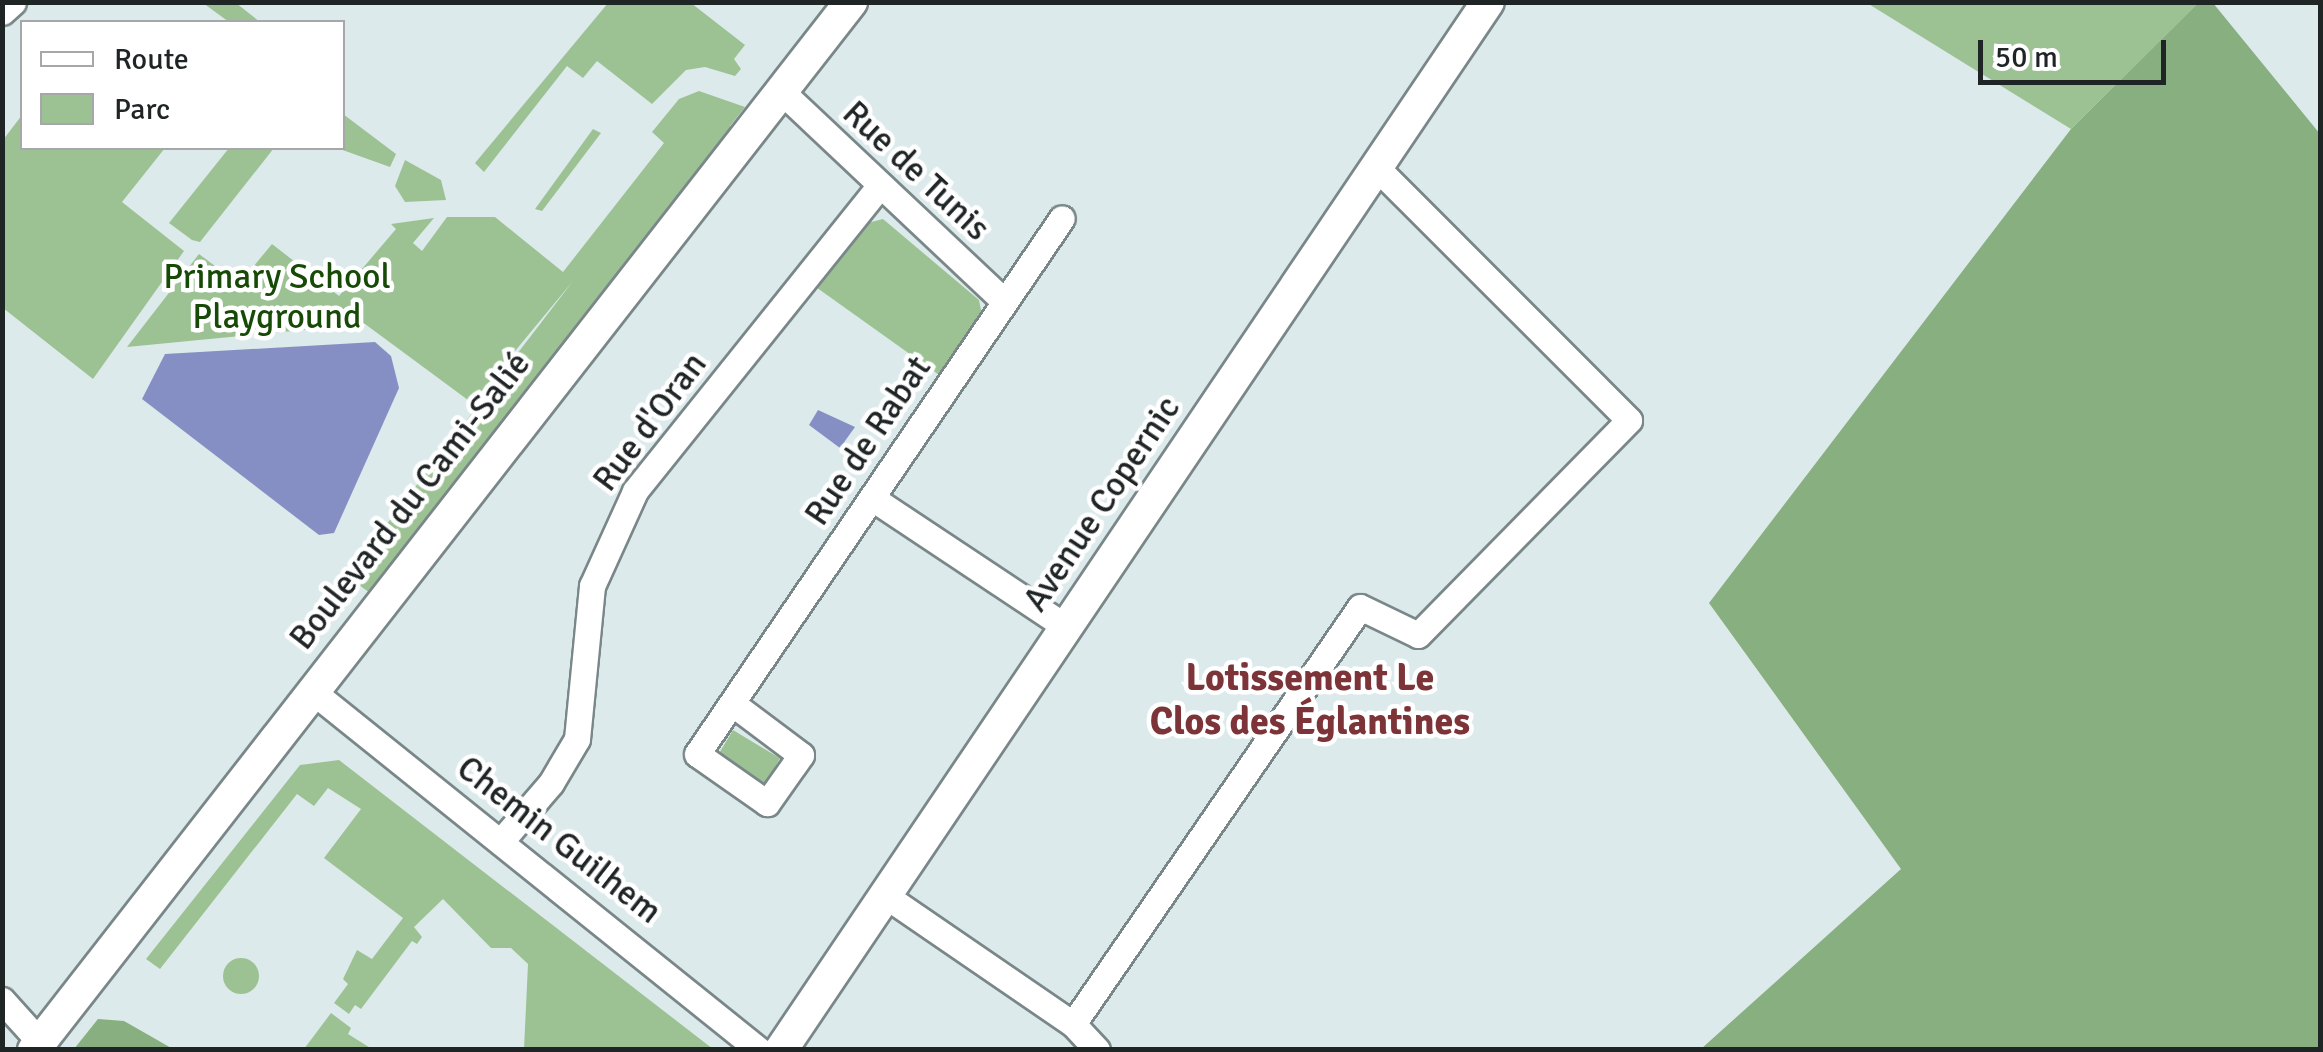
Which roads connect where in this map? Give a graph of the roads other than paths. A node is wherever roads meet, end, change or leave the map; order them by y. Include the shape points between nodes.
1 (12, 2) edge
2 (850, 2) edge
3 (1488, 2) edge
4 (2, 12) edge
5 (780, 91) junction
6 (1376, 167) junction
7 (880, 185) junction
8 (1062, 218) dead end
9 (1004, 301) junction
10 (872, 498) junction
11 (1068, 628) junction
12 (312, 690) junction
13 (732, 704) dead end
14 (502, 840) junction
15 (883, 894) junction
16 (2, 1000) edge
17 (1073, 1024) junction
18 (37, 1046) edge
19 (759, 1050) edge
20 (781, 1050) edge
21 (1097, 1050) edge

1 - 4 street
2 - 5 street, Boulevard du Cami-Salié
3 - 6 street, Avenue Copernic
5 - 7 street, Rue de Tunis
5 - 12 street, Boulevard du Cami-Salié
6 - 11 street, Avenue Copernic
6 - 17 street via 1629,420 1418,636 1360,608
7 - 9 street, Rue de Tunis
7 - 14 street, Rue d'Oran via 635,491 592,586 577,740
8 - 9 street, Rue de Rabat
9 - 10 street, Rue de Rabat
10 - 11 street
10 - 13 street, Rue de Rabat
11 - 15 street, Avenue Copernic
12 - 14 street, Chemin Guilhem
12 - 18 street, Boulevard du Cami-Salié
14 - 19 street, Chemin Guilhem
15 - 17 street
15 - 20 street, Avenue Copernic
16 - 18 street
17 - 21 street

